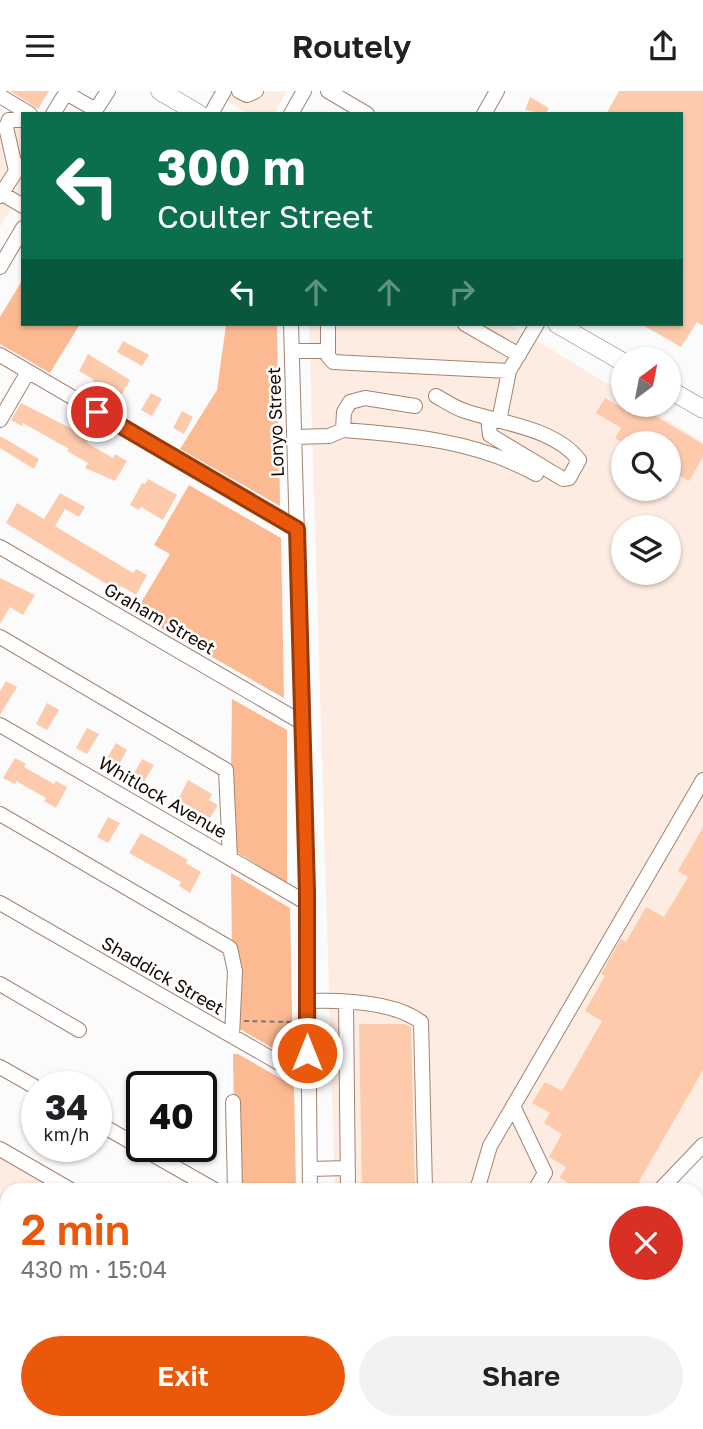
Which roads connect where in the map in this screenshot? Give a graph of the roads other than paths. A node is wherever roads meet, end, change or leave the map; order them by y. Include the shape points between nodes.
1 (108, 91) edge
2 (160, 91) edge
3 (224, 91) edge
4 (239, 91) edge
5 (256, 91) edge
6 (304, 91) edge
7 (328, 91) edge
8 (497, 91) edge
9 (66, 92) edge
10 (0, 96) edge
11 (27, 112) edge
12 (53, 112) edge
13 (95, 112) edge
14 (196, 112) edge
15 (212, 112) edge
16 (292, 112) edge
17 (364, 112) edge
18 (485, 112) edge
19 (21, 120) edge
20 (19, 166) edge
21 (1, 195) edge
22 (21, 205) edge
23 (21, 231) edge
24 (0, 267) edge
25 (291, 326) edge
26 (328, 326) edge
27 (468, 326) edge
28 (536, 326) edge
29 (560, 326) edge
30 (292, 351) junction
31 (328, 351) junction
32 (0, 355) edge
33 (519, 355) junction
34 (611, 355) edge
35 (509, 371) junction
36 (28, 372) junction
37 (436, 396) dead end
38 (681, 396) edge
39 (415, 406) dead end
40 (703, 409) edge
41 (493, 419) junction
42 (0, 420) edge
43 (343, 430) junction
44 (294, 432) junction
45 (536, 474) dead end
46 (297, 529) junction
47 (0, 547) edge
48 (0, 637) edge
49 (301, 722) junction
50 (0, 725) edge
51 (703, 780) edge
52 (0, 814) edge
53 (230, 858) junction
54 (307, 902) junction
55 (0, 903) edge
56 (0, 984) edge
57 (308, 1001) junction
58 (346, 1002) junction
59 (79, 1030) dead end
60 (232, 1036) junction
61 (0, 1067) edge
62 (21, 1079) edge
63 (307, 1079) junction
64 (233, 1102) dead end
65 (513, 1106) junction
66 (112, 1131) edge
67 (703, 1145) edge
68 (0, 1149) edge
69 (348, 1168) junction
70 (310, 1169) junction
71 (59, 1183) edge
72 (203, 1183) edge
73 (235, 1183) edge
74 (310, 1183) edge
75 (348, 1183) edge
76 (425, 1183) edge
77 (479, 1183) edge
78 (539, 1183) edge
79 (667, 1183) edge

1 - 13 street
2 - 14 main road
3 - 15 street
4 - 5 street via 247,95
6 - 16 street
7 - 17 street
8 - 18 street
9 - 12 street
9 - 13 street
10 - 11 street
19 - 20 street via 9,120 6,127
20 - 21 street
21 - 22 street
23 - 24 street
25 - 30 street, Lonyo Street
26 - 31 street
27 - 33 street
28 - 33 street
29 - 34 main road
30 - 31 street
30 - 44 street, Lonyo Street
31 - 35 street via 333,362
32 - 36 street
33 - 35 street
35 - 41 street
36 - 42 street
36 - 46 street
37 - 41 street via 462,411
38 - 40 main road
39 - 43 street via 365,398 350,402
41 - 41 street via 553,440 574,453 579,460 569,478 563,479 489,435
43 - 44 street via 329,436
43 - 45 street via 443,440 517,463
44 - 46 street, Lonyo Street
46 - 49 street, Lonyo Street
47 - 49 street, Graham Street
48 - 53 street via 226,770
49 - 54 street, Lonyo Street
50 - 53 street, Whitlock Avenue
51 - 65 street
52 - 60 street via 230,949 235,971
53 - 54 street, Whitlock Avenue
54 - 57 street, Lonyo Street
55 - 60 street, Shaddick Street
56 - 59 street
57 - 58 street
57 - 63 street, Lonyo Street
58 - 69 street
58 - 76 street via 406,1011 421,1022
60 - 63 street, Shaddick Street
61 - 62 street
63 - 70 street, Lonyo Street
64 - 73 street
65 - 77 street via 490,1146
65 - 78 street via 545,1173
66 - 72 street
67 - 79 street
68 - 71 street
69 - 70 street
69 - 75 street
70 - 74 street, Lonyo Street

